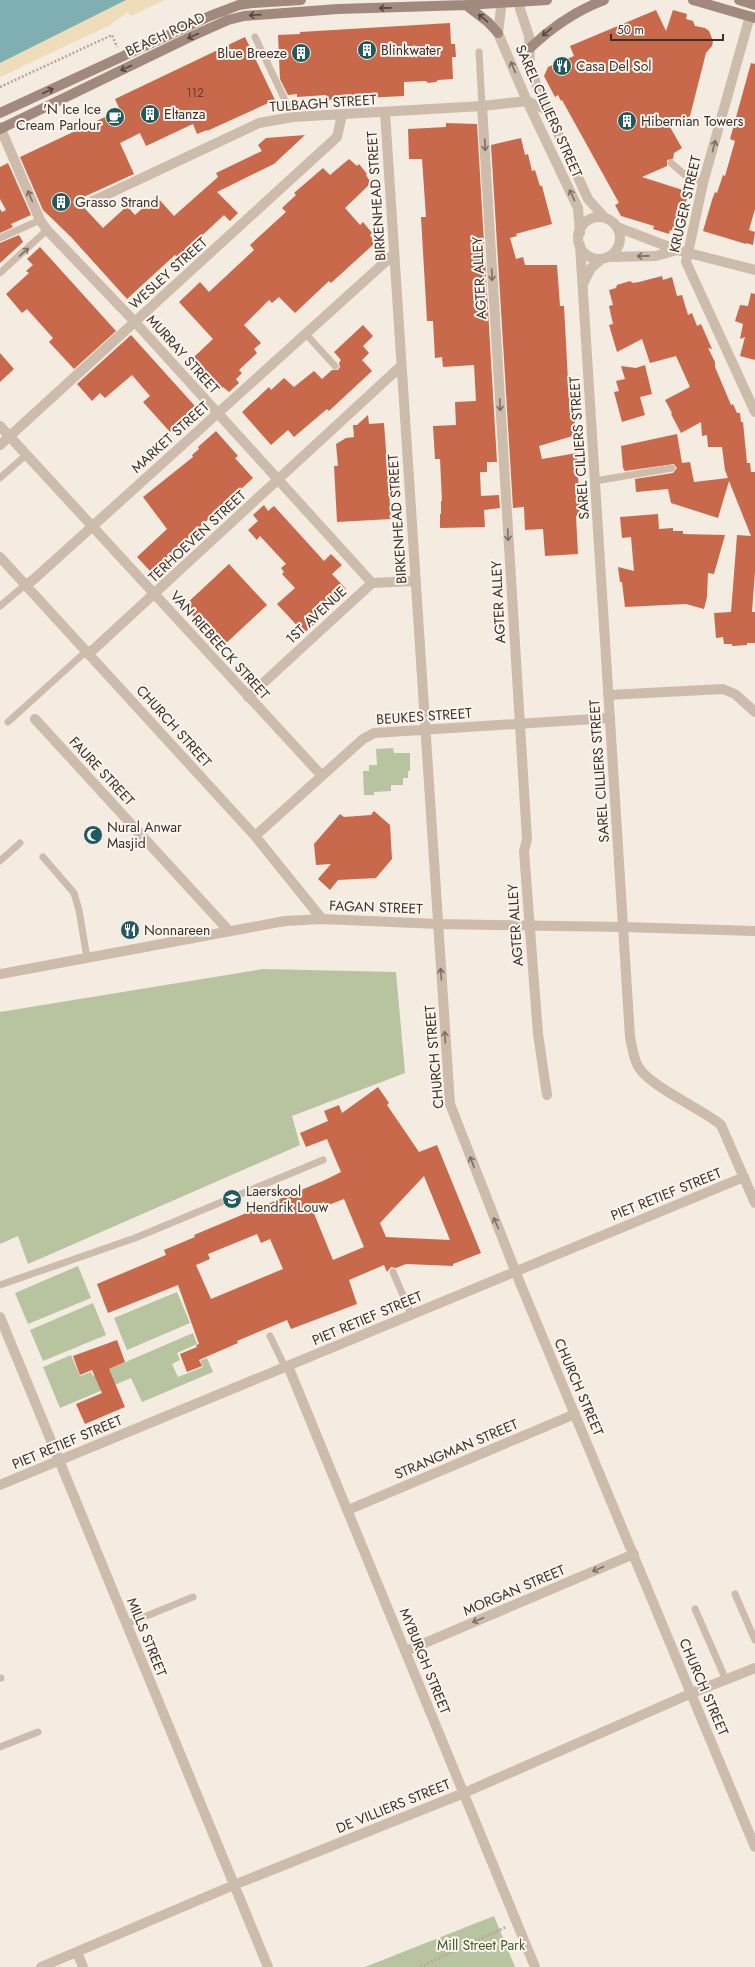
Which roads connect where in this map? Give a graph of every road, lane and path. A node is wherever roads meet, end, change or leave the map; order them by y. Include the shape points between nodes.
1 (301, 0) edge
2 (547, 0) edge
3 (604, 0) edge
4 (693, 0) edge
5 (739, 0) edge
6 (502, 1) edge
7 (520, 1) edge
8 (466, 5) junction
9 (755, 5) edge
10 (752, 17) edge
11 (498, 33) junction
12 (254, 37) dead end
13 (116, 43) dead end
14 (530, 48) junction
15 (479, 52) dead end
16 (0, 87) edge
17 (527, 101) junction
18 (482, 106) junction
19 (547, 110) junction
20 (385, 112) junction
21 (0, 113) edge
22 (342, 115) junction
23 (293, 117) junction
24 (0, 128) edge
25 (671, 163) dead end
26 (704, 183) junction
27 (93, 201) dead end
28 (606, 218) junction
29 (40, 220) junction
30 (617, 227) junction
31 (47, 230) junction
32 (580, 232) junction
33 (0, 238) edge
34 (580, 245) junction
35 (682, 250) junction
36 (394, 254) junction
37 (605, 258) junction
38 (755, 270) edge
39 (0, 273) edge
40 (582, 286) junction
41 (135, 322) junction
42 (305, 333) junction
43 (335, 366) dead end
44 (401, 366) junction
45 (217, 412) junction
46 (755, 412) edge
47 (0, 426) edge
48 (9, 437) junction
49 (0, 445) edge
50 (26, 455) junction
51 (672, 468) dead end
52 (0, 478) edge
53 (278, 480) junction
54 (595, 481) junction
55 (92, 526) junction
56 (0, 557) edge
57 (416, 581) junction
58 (372, 583) junction
59 (26, 585) junction
60 (154, 594) junction
61 (0, 606) edge
62 (88, 652) junction
63 (608, 695) junction
64 (248, 697) junction
65 (755, 712) edge
66 (610, 718) junction
67 (35, 719) dead end
68 (8, 722) dead end
69 (520, 724) junction
70 (425, 730) junction
71 (322, 776) junction
72 (255, 836) junction
73 (20, 843) dead end
74 (43, 857) dead end
75 (0, 862) edge
76 (322, 919) junction
77 (438, 924) junction
78 (528, 926) junction
79 (623, 927) junction
80 (229, 931) junction
81 (755, 931) edge
82 (87, 958) junction
83 (0, 974) edge
84 (547, 1094) dead end
85 (323, 1160) dead end
86 (744, 1177) junction
87 (755, 1203) edge
88 (516, 1271) junction
89 (393, 1272) dead end
90 (0, 1285) edge
91 (411, 1314) junction
92 (0, 1317) edge
93 (270, 1336) dead end
94 (287, 1367) junction
95 (575, 1414) junction
96 (60, 1460) junction
97 (0, 1485) edge
98 (348, 1510) junction
99 (634, 1554) junction
100 (735, 1594) dead end
101 (193, 1596) dead end
102 (695, 1609) dead end
103 (126, 1624) junction
104 (755, 1640) edge
105 (406, 1651) junction
106 (755, 1668) edge
107 (726, 1680) junction
108 (692, 1693) junction
109 (38, 1732) dead end
110 (0, 1747) edge
111 (464, 1793) junction
112 (755, 1847) edge
113 (234, 1885) junction
114 (516, 1922) junction
115 (77, 1952) junction
116 (41, 1967) edge
117 (84, 1967) edge
118 (268, 1967) edge
119 (420, 1967) edge
120 (535, 1967) edge

21 -> 1 main road, BEACH ROAD via 210,16 252,3
2 - 7 main road, BEACH ROAD
3 -> 14 main road via 577,11 560,22
4 - 10 main road
5 - 9 main road
6 - 7 main road, BEACH ROAD
6 - 8 main road, BEACH ROAD
6 - 11 street
7 - 14 street, SAREL CILLIERS STREET
11 -> 8 main road
8 -> 24 main road, BEACH ROAD via 338,9 244,16 228,20
26 -> 10 street, KRUGER STREET
17 -> 11 street, SAREL CILLIERS STREET
12 - 23 lane
13 - 16 path via 112,35
14 - 19 street, SAREL CILLIERS STREET via 533,76
15 - 18 lane
17 - 18 street, TULBAGH STREET
17 - 19 street
32 -> 17 street, SAREL CILLIERS STREET via 578,208
18 - 20 street, TULBAGH STREET
18 -> 69 street, AGTER ALLEY
19 - 28 street, SAREL CILLIERS STREET via 588,199
20 - 22 street, TULBAGH STREET
20 - 36 street, BIRKENHEAD STREET
22 - 23 street, TULBAGH STREET
22 - 41 street, WESLEY STREET via 337,137
23 - 27 street, TULBAGH STREET via 259,122
29 -> 24 street, MURRAY STREET
25 - 26 lane via 685,175
26 - 35 street, KRUGER STREET
28 - 30 street
28 - 32 street via 587,222
29 - 31 street, MURRAY STREET
29 - 33 lane
30 - 35 street
30 - 37 street via 620,233 618,247
39 -> 31 lane
31 - 41 street, MURRAY STREET
32 - 34 street
34 - 37 street via 589,256
34 - 40 street, SAREL CILLIERS STREET
35 -> 37 street via 656,256
35 - 38 street
35 - 46 street, KRUGER STREET
36 - 42 street, MARKET STREET
36 - 44 street, BIRKENHEAD STREET
37 - 40 street via 591,268
40 - 54 street, SAREL CILLIERS STREET
41 - 45 street, MURRAY STREET
41 - 48 street, WESLEY STREET
42 - 43 lane
42 - 45 street, MARKET STREET
44 - 53 street, TERHOEVEN STREET
44 - 57 street, BIRKENHEAD STREET
45 - 53 street, MURRAY STREET
45 - 55 street, MARKET STREET
47 - 48 street, VAN RIEBEECK STREET
48 - 49 street, WESLEY STREET
48 - 50 street, VAN RIEBEECK STREET
50 - 52 lane
50 - 55 street, VAN RIEBEECK STREET
51 - 54 lane
53 - 58 street, MURRAY STREET
53 - 60 street, TERHOEVEN STREET
54 - 63 street, SAREL CILLIERS STREET
55 - 59 street, MARKET STREET
55 - 60 street, VAN RIEBEECK STREET
56 - 59 street, CHURCH STREET
57 - 58 street
57 - 70 street, BIRKENHEAD STREET
58 - 64 street, 1ST AVENUE
59 - 61 lane, MARKET STREET
59 - 62 street, CHURCH STREET
60 - 62 street, TERHOEVEN STREET
60 - 64 street, VAN RIEBEECK STREET
62 - 68 lane, TERHOEVEN STREET
62 - 72 street, CHURCH STREET
63 - 65 street via 723,689 735,694
63 - 66 street, SAREL CILLIERS STREET
64 - 71 street, VAN RIEBEECK STREET
66 - 69 street, BEUKES STREET
66 - 79 street, SAREL CILLIERS STREET
67 - 80 street, FAURE STREET
69 - 70 street, BEUKES STREET
69 - 78 street, AGTER ALLEY via 527,839 524,851
70 - 71 street, BEUKES STREET via 368,735
70 - 77 street, BIRKENHEAD STREET
71 - 72 street, BEUKES STREET
72 - 76 street, CHURCH STREET
73 - 75 lane
74 - 82 lane via 74,893
76 - 77 street, FAGAN STREET
76 - 80 street, FAGAN STREET via 285,921
77 - 78 street, FAGAN STREET
88 -> 77 street, CHURCH STREET via 450,1104
78 - 79 street, FAGAN STREET
78 - 84 street, AGTER ALLEY via 538,1034
79 - 81 street, FAGAN STREET
79 - 86 street, SAREL CILLIERS STREET via 630,1037 637,1066 667,1091 721,1125
80 - 82 street, FAGAN STREET
82 - 83 street, FAGAN STREET
85 - 90 lane via 129,1240
86 - 87 street, SAREL CILLIERS STREET
86 - 88 street, PIET RETIEF STREET
88 - 91 street, PIET RETIEF STREET
88 - 95 street, CHURCH STREET
89 - 91 lane
91 - 94 street, PIET RETIEF STREET
92 - 96 street, MILLS STREET
93 - 94 lane
94 - 96 street, PIET RETIEF STREET
94 - 98 street, MYBURGH STREET
95 - 98 street, STRANGMAN STREET
95 - 99 street, CHURCH STREET
96 - 97 street, PIET RETIEF STREET
96 - 103 street, MILLS STREET
98 - 105 street, MYBURGH STREET
99 -> 105 street, MORGAN STREET
99 - 108 street, CHURCH STREET
100 - 104 lane
101 - 103 lane
102 - 107 lane
103 - 113 street, MILLS STREET
105 - 111 street, MYBURGH STREET
106 - 107 street, DE VILLIERS STREET
107 - 108 street, DE VILLIERS STREET
108 - 111 street, DE VILLIERS STREET
108 - 112 street, CHURCH STREET
109 - 110 lane
111 - 113 street, DE VILLIERS STREET
111 - 114 street, MYBURGH STREET
113 - 115 street, DE VILLIERS STREET
113 - 118 street, MILLS STREET
114 - 119 path
114 - 120 street, MYBURGH STREET
115 - 116 street, DE VILLIERS STREET
115 - 117 street

